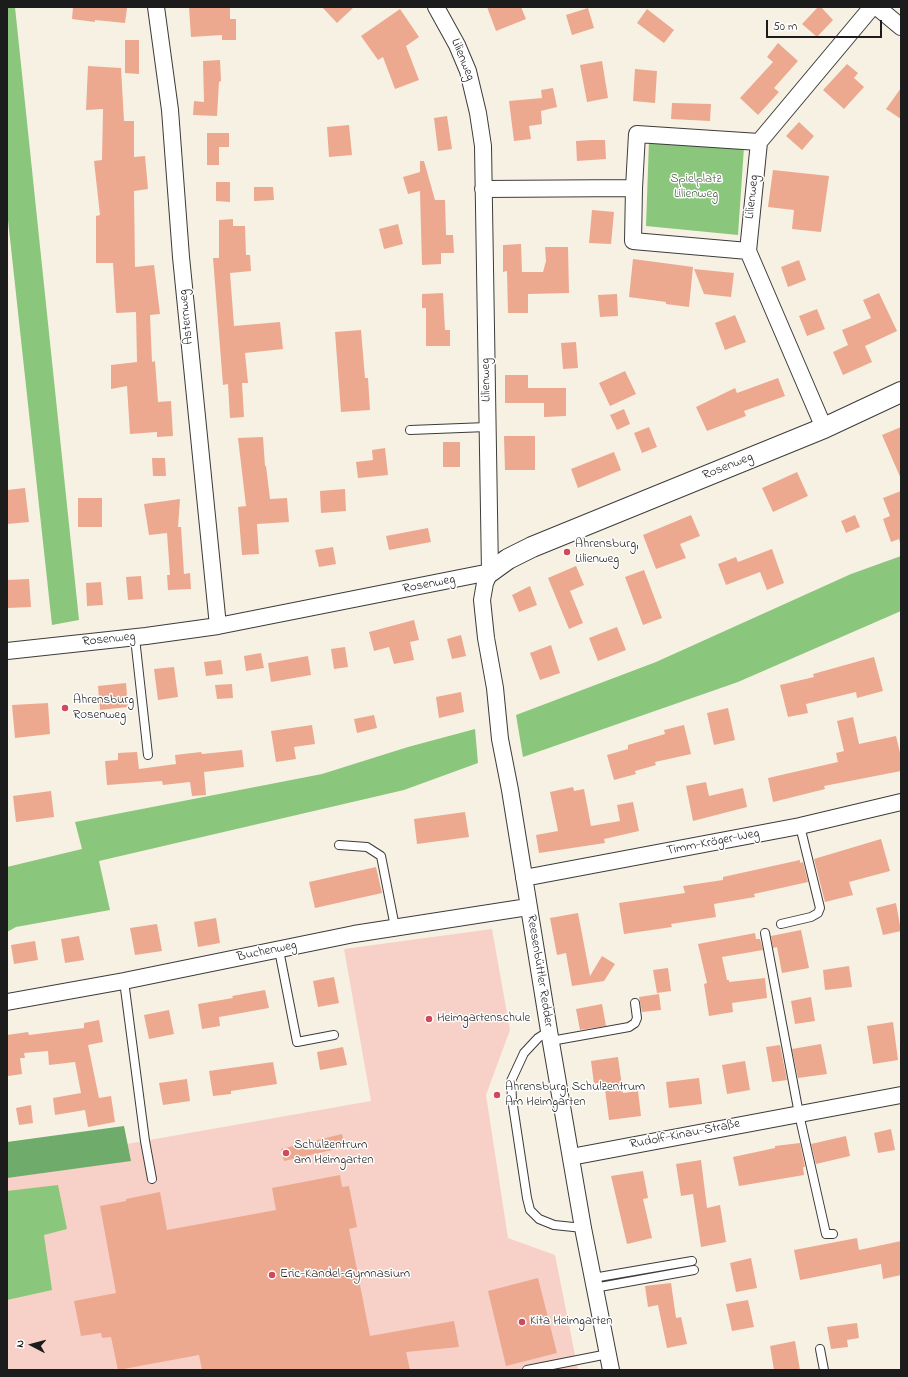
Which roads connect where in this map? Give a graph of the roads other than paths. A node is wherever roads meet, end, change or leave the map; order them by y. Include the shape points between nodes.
1 (156, 7) edge
2 (436, 7) edge
3 (872, 7) edge
4 (877, 7) edge
5 (901, 27) edge
6 (759, 142) junction
7 (634, 188) junction
8 (483, 189) junction
9 (748, 251) junction
10 (901, 392) edge
11 (487, 427) junction
12 (824, 428) junction
13 (410, 430) dead end
14 (490, 572) junction
15 (218, 626) junction
16 (135, 638) junction
17 (7, 651) edge
18 (148, 755) dead end
19 (901, 802) edge
20 (800, 826) junction
21 (339, 845) dead end
22 (524, 878) junction
23 (528, 907) junction
24 (781, 924) dead end
25 (395, 927) junction
26 (765, 933) dead end
27 (279, 950) junction
28 (124, 981) junction
29 (7, 1002) edge
30 (635, 1003) dead end
31 (334, 1035) dead end
32 (550, 1036) junction
33 (901, 1095) edge
34 (799, 1114) junction
35 (571, 1157) junction
36 (152, 1179) dead end
37 (583, 1228) junction
38 (833, 1234) dead end
39 (692, 1261) dead end
40 (694, 1270) dead end
41 (593, 1283) junction
42 (820, 1349) dead end
43 (608, 1354) junction
44 (527, 1370) edge
45 (611, 1370) edge
46 (824, 1370) edge

1 - 15 street, Asternweg via 170,110 181,257
2 - 8 street, Lilienweg via 457,45 473,89 482,146
3 - 6 street
4 - 5 street
6 - 7 street via 637,134
6 - 9 street, Lilienweg
7 - 8 street
7 - 9 street via 633,241
8 - 11 street, Lilienweg
9 - 12 street
10 - 12 street, Rosenweg
11 - 13 lane
11 - 14 street, Lilienweg
12 - 14 street, Rosenweg via 532,547
14 - 15 street, Rosenweg
14 - 22 street, Reesenbüttler Redder via 485,583 483,608 500,739
15 - 16 street, Rosenweg
16 - 17 street, Rosenweg
16 - 18 lane
19 - 20 street, Timm-Kröger-Weg
20 - 22 street, Timm-Kröger-Weg
20 - 24 lane via 820,908 818,913 811,917
21 - 25 lane via 367,847 381,856
22 - 23 street, Reesenbüttler Redder
23 - 25 street, Buchenweg
23 - 32 street, Reesenbüttler Redder
25 - 27 street, Buchenweg
26 - 34 lane
27 - 28 street, Buchenweg
27 - 31 lane via 297,1042
28 - 29 street, Buchenweg
28 - 36 lane
30 - 32 lane via 637,1018 629,1027
32 - 35 street, Reesenbüttler Redder
32 - 37 lane via 538,1038 524,1053 511,1081 527,1198 530,1210 539,1219 554,1225
33 - 34 street, Rudolf-Kinau-Straße
34 - 35 street, Rudolf-Kinau-Straße
34 - 38 lane via 826,1234
35 - 37 street, Reesenbüttler Redder
37 - 41 street, Reesenbüttler Redder
39 - 41 lane
40 - 41 lane
41 - 43 street, Reesenbüttler Redder
42 - 46 lane
43 - 44 lane
43 - 45 street, Reesenbüttler Redder

